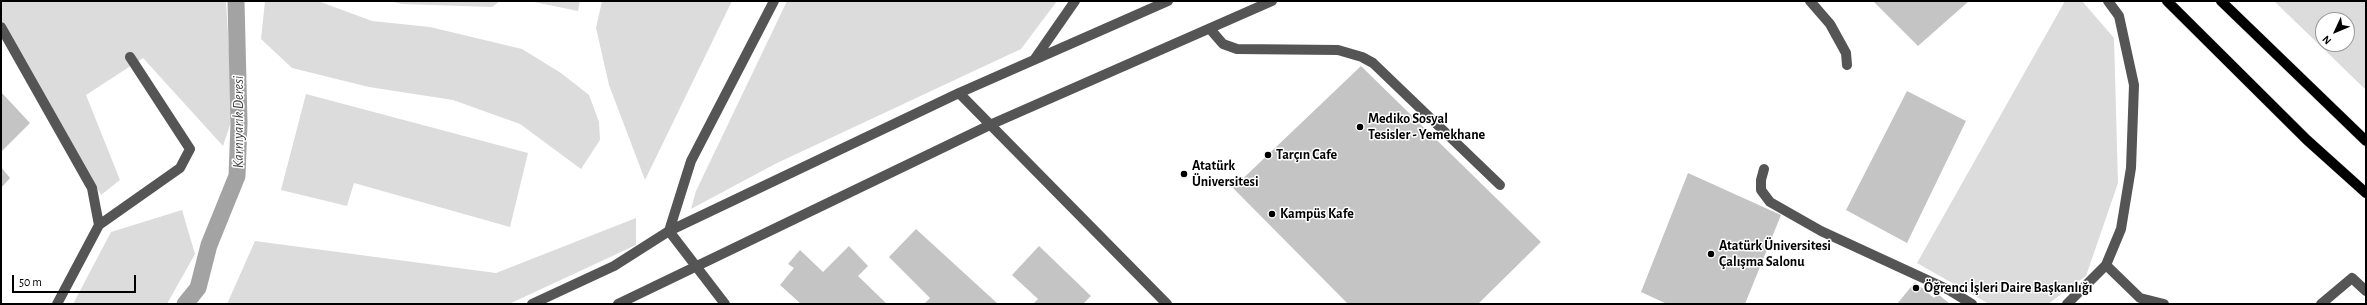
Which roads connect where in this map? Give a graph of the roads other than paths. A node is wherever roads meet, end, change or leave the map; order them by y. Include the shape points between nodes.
1 (774, 1) edge
2 (1075, 1) edge
3 (1168, 1) edge
4 (1272, 1) edge
5 (1810, 1) edge
6 (2108, 1) edge
7 (2167, 1) edge
8 (2221, 1) edge
9 (1, 27) edge
10 (1210, 29) junction
11 (130, 57) dead end
12 (1032, 62) junction
13 (1847, 65) dead end
14 (959, 93) junction
15 (992, 124) junction
16 (2366, 140) edge
17 (1764, 168) dead end
18 (1500, 185) dead end
19 (2366, 192) edge
20 (99, 225) junction
21 (669, 231) junction
22 (2106, 265) junction
23 (695, 266) junction
24 (2366, 291) edge
25 (2143, 301) edge
26 (57, 304) edge
27 (532, 304) edge
28 (618, 304) edge
29 (726, 304) edge
30 (1168, 304) edge
31 (1972, 304) edge
32 (2067, 304) edge
33 (2164, 304) edge
34 (2321, 304) edge

1 - 21 street via 691,161
2 - 12 street
3 - 12 street
4 - 10 street
5 - 13 street via 1830,24 1846,54
6 - 22 street via 2119,16 2134,85 2131,168 2121,229
7 - 19 main road via 2307,140
8 - 16 main road
9 - 20 street via 92,188
10 - 15 street
10 - 18 street via 1223,44 1236,49 1338,50 1362,57 1373,63
11 - 20 street via 190,149 180,168
12 - 14 street
14 - 15 street
14 - 21 street
15 - 23 street
15 - 30 street
17 - 31 street via 1761,190 1775,205 1821,231 1949,290
20 - 26 street
21 - 23 street
21 - 27 street via 614,266
22 - 25 street
22 - 32 street
23 - 28 street
23 - 29 street
24 - 34 street via 2352,278
25 - 33 street

